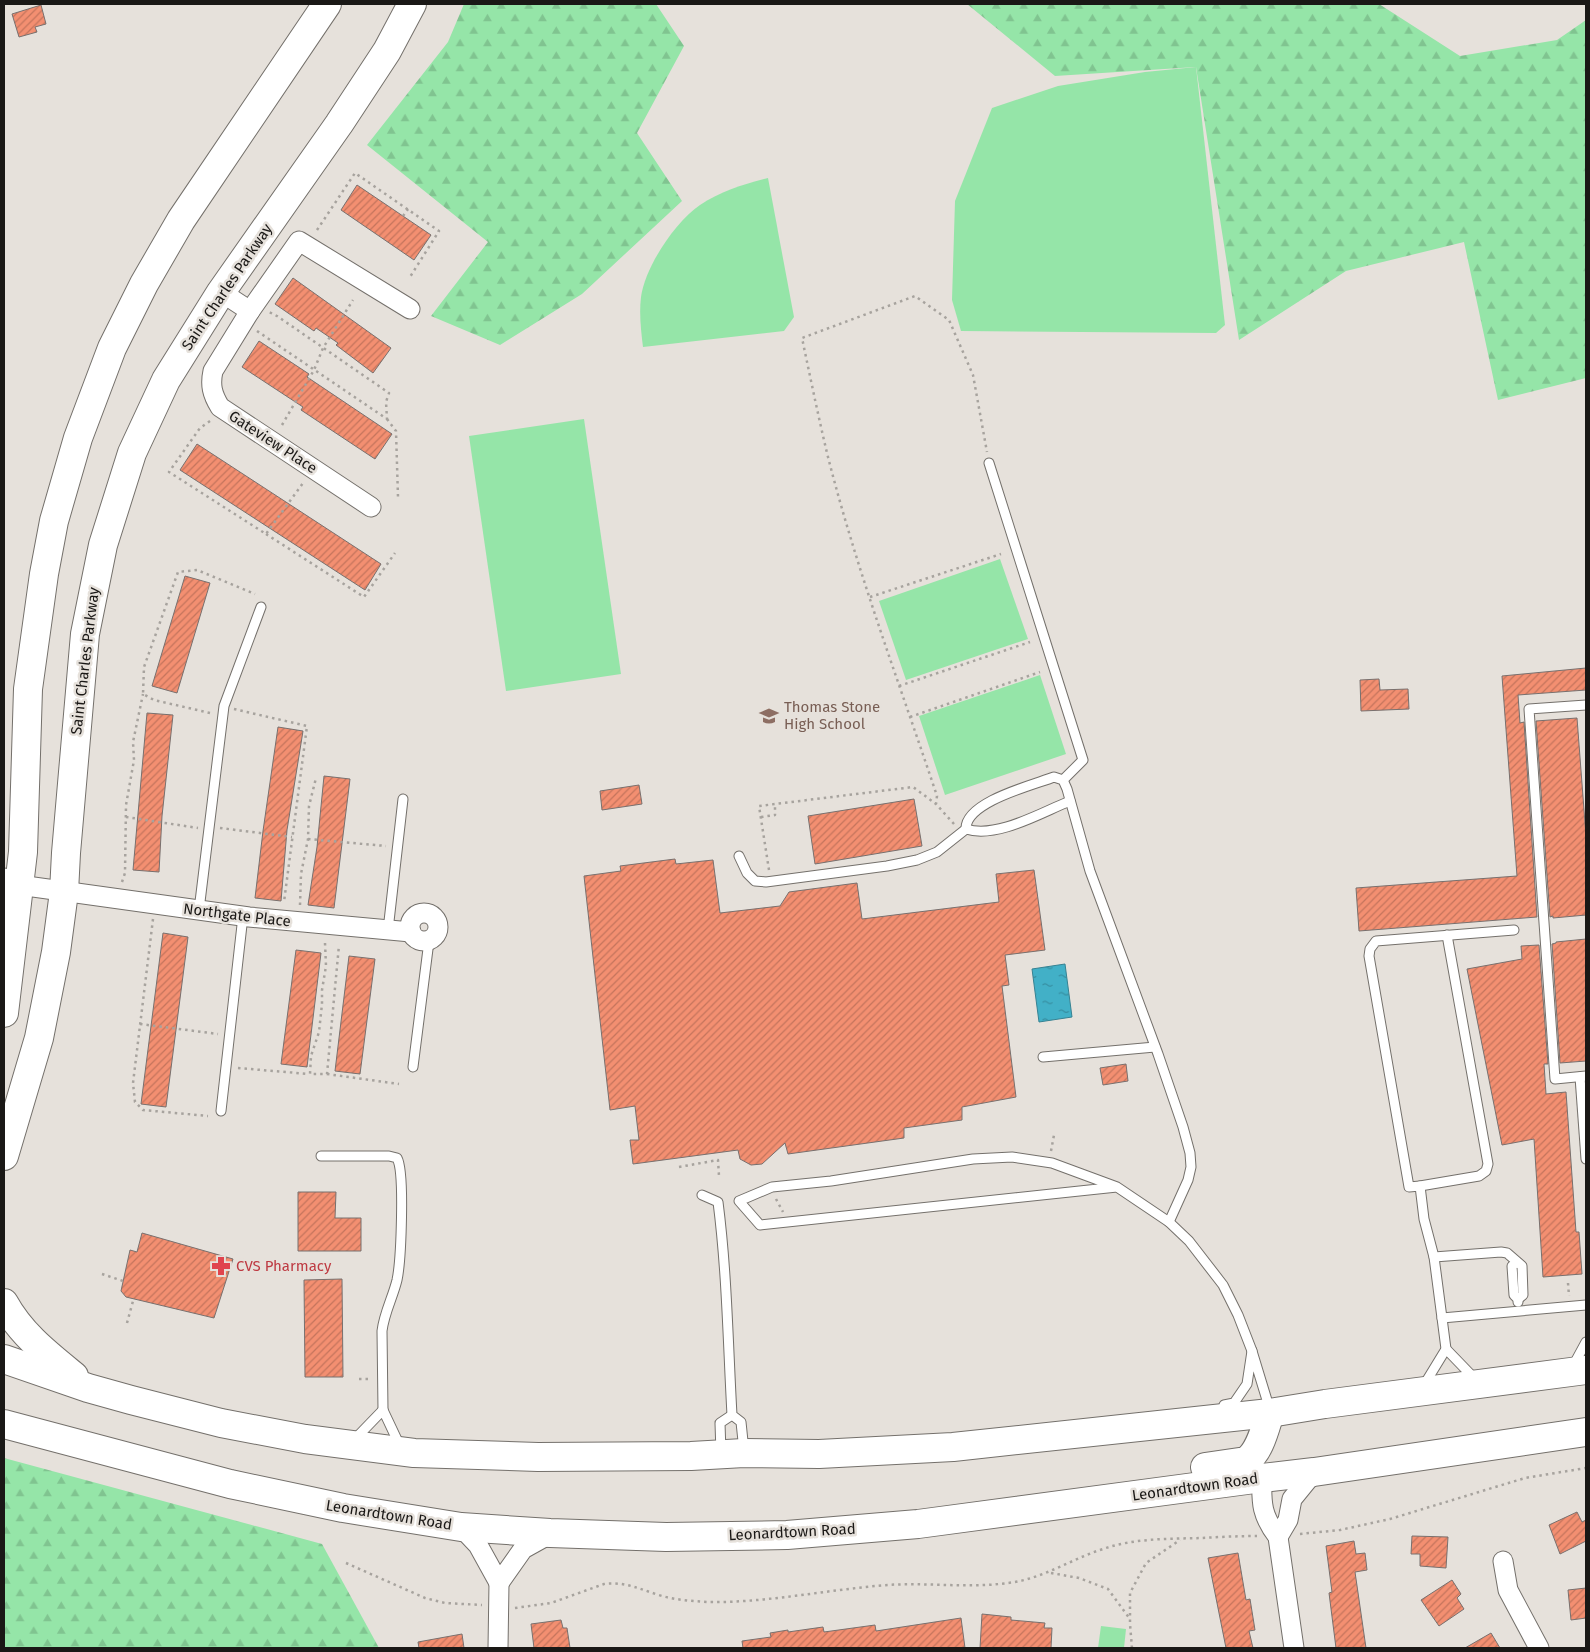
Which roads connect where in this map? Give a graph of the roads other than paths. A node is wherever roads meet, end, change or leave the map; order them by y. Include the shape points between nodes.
1 (327, 4) edge
2 (412, 4) edge
3 (221, 292) junction
4 (410, 309) dead end
5 (257, 310) junction
6 (989, 463) road end
7 (371, 507) dead end
8 (261, 607) dead end
9 (1586, 705) edge
10 (1063, 780) junction
11 (403, 799) dead end
12 (1070, 800) junction
13 (966, 828) junction
14 (739, 856) dead end
15 (9, 886) edge
16 (64, 892) junction
17 (199, 910) junction
18 (243, 916) junction
19 (1514, 930) dead end
20 (388, 931) junction
21 (411, 932) junction
22 (1447, 935) junction
23 (428, 941) junction
24 (4, 1013) edge
25 (1155, 1047) junction
26 (1043, 1056) dead end
27 (413, 1068) dead end
28 (1583, 1076) edge
29 (221, 1111) dead end
30 (4, 1156) edge
31 (321, 1156) dead end
32 (1586, 1159) edge
33 (1420, 1186) junction
34 (1117, 1187) junction
35 (702, 1195) dead end
36 (1169, 1222) junction
37 (1434, 1256) junction
38 (4, 1303) edge
39 (1586, 1305) edge
40 (1519, 1311) junction
41 (1442, 1318) junction
42 (1586, 1342) edge
43 (1446, 1349) junction
44 (1252, 1351) junction
45 (4, 1359) edge
46 (1578, 1371) edge
47 (1480, 1383) junction
48 (88, 1388) junction
49 (1411, 1393) junction
50 (1215, 1406) dead end
51 (383, 1410) junction
52 (1270, 1413) junction
53 (732, 1415) junction
54 (1110, 1420) dead end
55 (4, 1424) edge
56 (1586, 1432) edge
57 (1073, 1434) junction
58 (349, 1445) junction
59 (402, 1451) junction
60 (732, 1454) junction
61 (1314, 1472) junction
62 (1262, 1478) junction
63 (1052, 1506) junction
64 (461, 1527) junction
65 (550, 1533) junction
66 (1278, 1537) junction
67 (1503, 1561) dead end
68 (499, 1583) junction
69 (498, 1648) edge
70 (1294, 1648) edge
71 (1539, 1648) edge

1 - 15 main road via 180,220 144,284 97,385 54,521 44,574 30,679 23,852
2 - 3 main road, Saint Charles Parkway via 387,51 339,124
3 - 5 street
3 - 16 main road, Saint Charles Parkway via 166,380 147,419 132,453 102,545 85,634
4 - 5 street, Gateview Place via 299,240
5 - 7 street, Gateview Place via 213,371 212,391 220,407
6 - 10 lane via 1084,760
8 - 17 lane via 224,706
9 - 28 lane via 1529,709 1555,1078
10 - 12 lane
10 - 13 lane via 1054,777 983,805 970,816
11 - 20 lane
12 - 13 lane via 1002,828 975,832
12 - 25 lane via 1090,871
13 - 14 lane via 937,852 917,860 766,882 755,881
15 - 16 street, Northgate Place
15 - 24 main road
16 - 17 street, Northgate Place
16 - 30 main road, Saint Charles Parkway via 40,1038
17 - 18 street, Northgate Place
18 - 20 street, Northgate Place
18 - 29 lane
19 - 22 lane
20 - 21 street, Northgate Place
21 - 23 street via 415,938
21 - 23 street via 410,924 415,916 424,912 433,915 438,922 438,932
22 - 33 lane via 1488,1164 1480,1176
22 - 33 lane via 1376,941 1368,956 1409,1187
23 - 27 lane
25 - 26 lane
25 - 36 lane via 1190,1153 1188,1180
28 - 32 lane
31 - 51 lane via 389,1156 397,1158 400,1163 401,1232 397,1279 382,1331
33 - 37 lane via 1424,1220
34 - 34 lane via 760,1225 739,1201 772,1187 973,1159 1012,1158 1049,1162
34 - 36 lane
35 - 53 lane via 718,1202 724,1250
36 - 44 lane via 1189,1241 1223,1286
37 - 40 lane via 1507,1252 1522,1266 1523,1295 1518,1299
37 - 41 lane
38 - 48 main road via 32,1341
39 - 40 lane
40 - 41 lane
41 - 43 lane
42 - 46 lane
43 - 47 lane
43 - 49 lane
44 - 50 lane via 1247,1384 1234,1404
44 - 52 lane
45 - 48 main road
46 - 47 main road
47 - 49 main road
48 - 58 main road via 221,1423
49 - 52 main road
49 - 62 main road via 1356,1415 1301,1422 1282,1431
51 - 58 lane
51 - 59 lane
52 - 57 main road
52 - 63 main road via 1254,1454 1246,1461 1085,1486
53 - 60 lane via 741,1422
53 - 60 lane via 720,1424
54 - 57 lane
55 - 64 main road, Leonardtown Road via 230,1484 343,1508
56 - 61 main road, Leonardtown Road
57 - 60 main road via 952,1447 819,1454
58 - 59 main road
59 - 60 main road via 538,1457
61 - 62 main road, Leonardtown Road
61 - 66 street via 1292,1499 1288,1520
62 - 63 main road, Leonardtown Road
62 - 66 street via 1261,1501 1265,1516
63 - 65 main road, Leonardtown Road via 918,1524 787,1535 666,1537
64 - 65 main road, Leonardtown Road
64 - 68 street via 478,1545
65 - 68 street via 522,1549
66 - 70 street
67 - 71 street via 1508,1590
68 - 69 street

